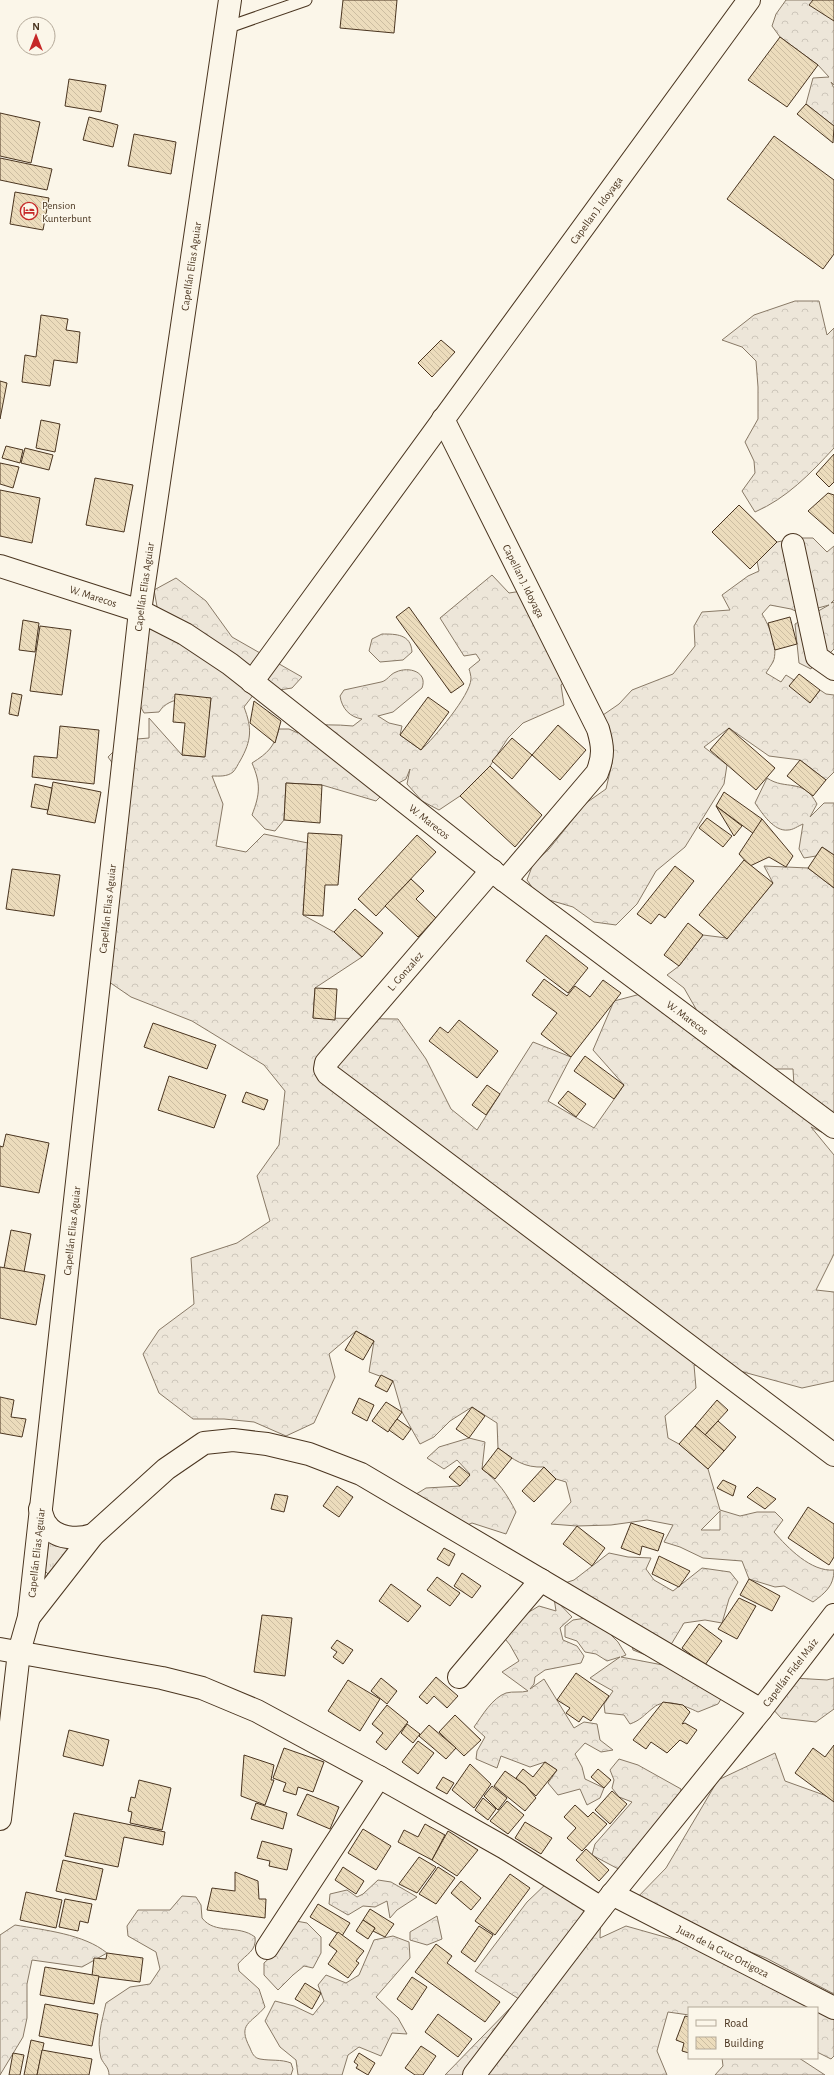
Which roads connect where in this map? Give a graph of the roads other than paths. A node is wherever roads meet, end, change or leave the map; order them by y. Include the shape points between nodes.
1 (230, 0) edge
2 (306, 0) edge
3 (749, 0) edge
4 (226, 28) junction
5 (443, 419) junction
6 (793, 545) dead end
7 (0, 566) edge
8 (140, 611) junction
9 (834, 669) edge
10 (252, 682) junction
11 (602, 744) joint
12 (498, 876) junction
13 (834, 1127) edge
14 (834, 1455) edge
15 (40, 1509) junction
16 (93, 1535) junction
17 (542, 1580) junction
18 (834, 1615) edge
19 (28, 1617) junction
20 (10, 1651) edge
21 (459, 1677) dead end
22 (761, 1710) junction
23 (379, 1777) junction
24 (0, 1819) edge
25 (606, 1901) junction
26 (267, 1948) dead end
27 (834, 2008) edge
28 (474, 2075) edge

1 - 4 street, Capellán Elias Aguiar
2 - 4 lane
3 - 5 street, Capellan J. Idoyaga
4 - 8 street, Capellán Elias Aguiar
5 - 10 street, Capellan J. Idoyaga
5 - 11 street, Capellan J. Idoyaga via 598,729
6 - 9 street via 817,657
7 - 8 street, W. Marecos
8 - 10 street, W. Marecos via 185,634
8 - 15 street, Capellán Elias Aguiar
10 - 12 street, W. Marecos
11 - 12 street, L. Gonzalez via 602,759 597,773
12 - 13 street, W. Marecos
12 - 14 street, L. Gonzalez via 326,1063 325,1069 328,1074
15 - 16 street via 47,1526 57,1534 85,1538
15 - 19 street, Capellán Elias Aguiar
16 - 17 street via 166,1469 204,1443 233,1440 267,1444 309,1454 361,1474
16 - 19 street
17 - 21 street
17 - 22 street
18 - 22 street, Capellán Fidel Maíz
19 - 20 street, Capellán Elias Aguiar
20 - 23 street, Juan de la Cruz Ortigoza via 162,1678 202,1688 257,1711
20 - 24 street, Capellán Elias Aguiar
22 - 25 street, Capellán Fidel Maíz
23 - 25 street, Juan de la Cruz Ortigoza
23 - 26 street
25 - 27 street, Juan de la Cruz Ortigoza
25 - 28 street, Capellán Fidel Maíz

